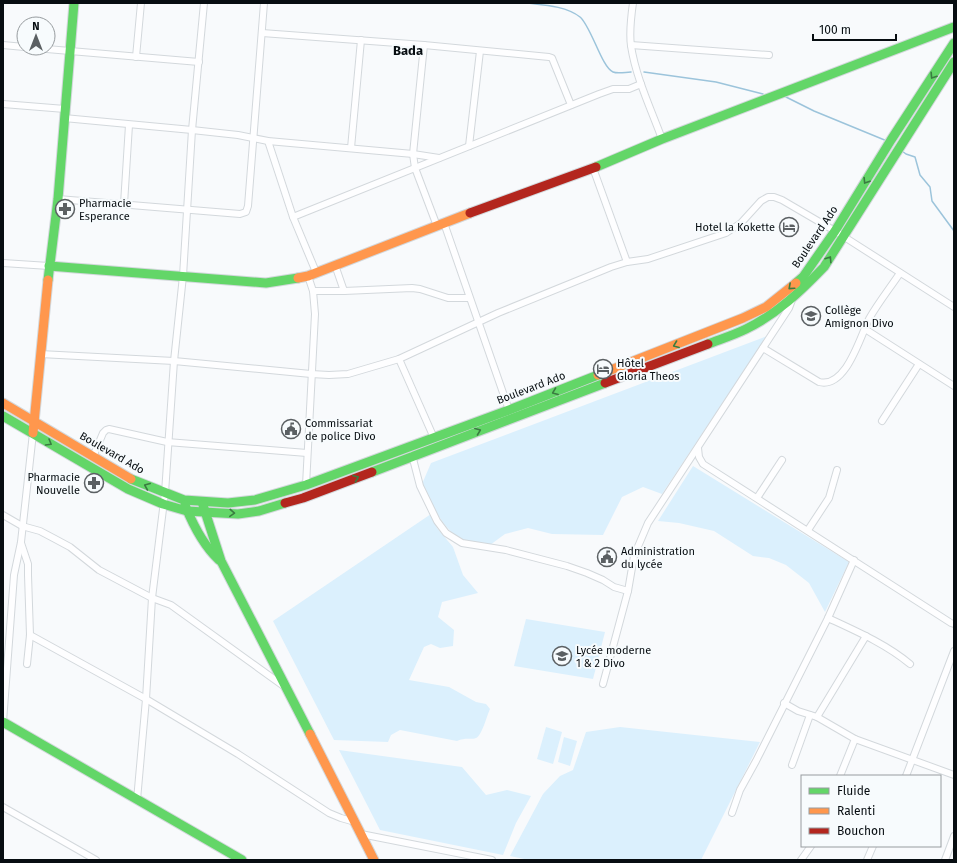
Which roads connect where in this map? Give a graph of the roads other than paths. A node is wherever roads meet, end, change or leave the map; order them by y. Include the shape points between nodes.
1 (74, 3) edge
2 (141, 3) edge
3 (204, 3) edge
4 (264, 3) edge
5 (633, 3) edge
6 (954, 27) edge
7 (262, 33) junction
8 (361, 40) junction
9 (954, 43) edge
10 (3, 45) edge
11 (424, 45) junction
12 (631, 45) junction
13 (16, 46) edge
14 (56, 50) edge
15 (71, 51) junction
16 (480, 51) junction
17 (769, 55) dead end
18 (136, 56) junction
19 (199, 62) junction
20 (954, 62) edge
21 (642, 84) junction
22 (3, 104) edge
23 (571, 104) junction
24 (65, 113) junction
25 (129, 125) junction
26 (192, 130) junction
27 (253, 138) junction
28 (662, 139) junction
29 (268, 141) junction
30 (469, 146) junction
31 (351, 148) junction
32 (413, 154) junction
33 (439, 158) junction
34 (415, 168) junction
35 (593, 168) junction
36 (58, 199) junction
37 (124, 204) junction
38 (187, 209) junction
39 (293, 217) junction
40 (440, 224) junction
41 (834, 231) junction
42 (844, 237) junction
43 (627, 262) junction
44 (3, 264) edge
45 (335, 265) junction
46 (49, 266) junction
47 (900, 273) junction
48 (312, 274) junction
49 (182, 276) junction
50 (313, 291) junction
51 (344, 291) junction
52 (469, 298) junction
53 (793, 298) junction
54 (954, 307) edge
55 (478, 323) junction
56 (864, 329) junction
57 (763, 348) junction
58 (40, 354) junction
59 (399, 359) junction
60 (174, 361) junction
61 (919, 364) junction
62 (311, 374) junction
63 (954, 386) edge
64 (3, 403) edge
65 (509, 410) junction
66 (3, 416) edge
67 (882, 421) dead end
68 (35, 422) junction
69 (33, 433) junction
70 (434, 438) junction
71 (167, 442) junction
72 (410, 446) junction
73 (698, 448) junction
74 (307, 453) junction
75 (413, 456) junction
76 (93, 457) junction
77 (782, 460) dead end
78 (837, 470) dead end
79 (306, 485) junction
80 (165, 493) junction
81 (756, 498) junction
82 (184, 500) junction
83 (202, 502) junction
84 (163, 504) junction
85 (188, 511) junction
86 (204, 512) junction
87 (3, 515) edge
88 (22, 526) junction
89 (808, 530) junction
90 (21, 542) junction
91 (854, 560) junction
92 (221, 561) junction
93 (628, 591) junction
94 (152, 598) junction
95 (828, 618) junction
96 (954, 624) edge
97 (30, 635) junction
98 (866, 636) junction
99 (953, 654) edge
100 (27, 664) dead end
101 (910, 664) dead end
102 (603, 684) dead end
103 (288, 689) junction
104 (146, 699) junction
105 (784, 703) junction
106 (810, 715) junction
107 (817, 717) junction
108 (3, 722) edge
109 (855, 739) junction
110 (912, 761) junction
111 (792, 765) dead end
112 (840, 775) edge
113 (906, 775) edge
114 (954, 775) edge
115 (137, 800) junction
116 (3, 808) edge
117 (732, 814) dead end
118 (355, 822) junction
119 (361, 834) junction
120 (954, 836) edge
121 (810, 847) edge
122 (873, 847) edge
123 (238, 859) edge
124 (96, 860) edge
125 (374, 860) edge
126 (492, 860) edge
127 (801, 860) edge
128 (867, 860) edge
129 (945, 860) edge

1 - 15 main road
2 - 18 street
3 - 19 street
4 - 7 street
5 - 12 street
6 - 28 main road
7 - 8 street
7 - 27 street
8 - 11 street
8 - 31 street
9 -> 41 main road, Boulevard Ado
10 - 13 street
11 - 16 street
11 - 32 street
12 - 17 street
12 - 21 street
14 - 15 street
15 - 18 street
15 - 24 main road
16 - 23 street via 552,58
16 - 30 street
18 - 19 street
19 - 26 street
20 - 42 main road, Boulevard Ado
21 - 23 street via 629,89 608,90
21 - 28 street
22 - 24 street
23 - 30 street
24 - 25 street
24 - 36 main road
25 - 26 street
25 - 37 street
26 - 27 street
26 - 38 street
27 - 29 street
27 - 38 street via 246,212 240,214
28 - 35 main road
29 - 31 street
29 - 39 street
30 - 33 street
31 - 32 street
32 - 33 street
32 - 34 street
33 - 34 street
34 - 39 street
34 - 40 street
35 - 40 main road
35 - 43 street
36 - 37 street
36 - 46 main road
37 - 38 street
38 - 49 street
39 - 48 street
40 - 45 main road
40 - 52 street
41 - 42 street
41 - 43 street via 782,200 768,197 741,223 726,233 648,260
41 -> 65 main road, Boulevard Ado via 803,277 766,307
42 - 47 street
53 -> 42 main road, Boulevard Ado via 824,267
43 - 55 street
44 - 46 street
45 - 48 main road
45 - 51 street
46 - 49 main road
46 - 58 main road
47 - 54 street
47 - 56 street
48 - 49 main road via 266,283
48 - 50 street
49 - 60 street
50 - 51 street
50 - 62 street via 315,314
51 - 52 street via 412,288 448,298
52 - 55 street
53 - 57 street
75 -> 53 main road, Boulevard Ado via 745,330 761,322
55 - 59 street
55 - 65 street
56 - 57 street via 848,365 834,380 824,384
56 - 61 street
57 - 73 street
58 - 60 street
58 - 68 main road
59 - 62 street via 348,374
59 - 70 street
60 - 62 street
60 - 71 street
61 - 63 street
61 - 67 street
62 - 74 street
64 - 68 main road, Boulevard Ado
65 - 70 main road, Boulevard Ado
66 - 69 main road, Boulevard Ado
68 - 69 main road
68 - 76 main road, Boulevard Ado
69 -> 84 main road, Boulevard Ado via 128,489
69 - 88 street
70 - 72 main road, Boulevard Ado
71 - 74 street
71 - 76 street via 109,429 103,433
71 - 80 street
72 - 75 street
72 - 79 main road, Boulevard Ado
73 - 81 street via 703,464
73 - 93 street via 648,523 634,556
74 - 79 street
86 -> 75 main road, Boulevard Ado via 259,512
75 - 93 street via 425,498 446,533 462,542 506,550 567,566
80 -> 76 main road, Boulevard Ado via 129,478
77 - 81 street
78 - 89 street via 829,498
79 - 83 main road, Boulevard Ado via 249,502
80 - 82 main road, Boulevard Ado
80 - 84 street
81 - 89 street
82 - 83 main road, Boulevard Ado
82 - 85 main road
83 - 86 main road
84 - 85 main road, Boulevard Ado
84 - 94 street
85 - 86 main road, Boulevard Ado
85 - 92 main road via 208,548
86 - 92 main road
87 - 88 street
88 - 90 street
88 - 94 street via 40,531 70,547 99,570
89 - 91 street
90 - 97 street via 28,564
90 - 108 street via 14,575
91 - 95 street
91 - 96 street
92 - 103 main road
93 - 102 street
94 - 103 street via 177,608
94 - 104 street
95 - 98 street
95 - 105 street
97 - 100 street
97 - 104 street
98 - 101 street
98 - 107 street
99 - 110 street
103 - 118 main road
104 - 115 street
104 - 118 street via 329,813
105 - 106 street
105 - 117 street via 740,790
106 - 107 street
106 - 111 street
107 - 109 street
108 - 115 main road
109 - 110 street
109 - 112 street
110 - 113 street
110 - 114 street
115 - 123 main road
116 - 124 street
118 - 119 main road
119 - 125 main road
119 - 126 street
120 - 129 street
121 - 127 street
122 - 128 street

